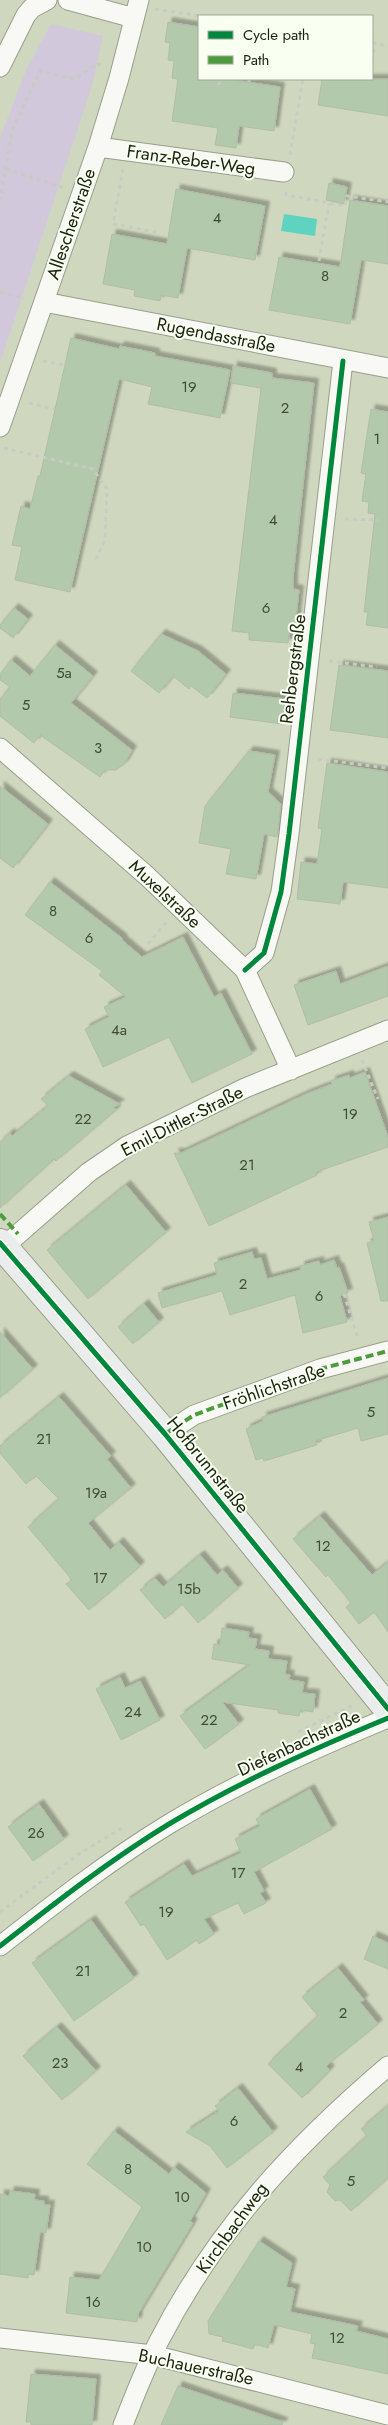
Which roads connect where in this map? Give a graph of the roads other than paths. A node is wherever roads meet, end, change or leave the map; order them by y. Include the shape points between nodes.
1 (47, 0) edge
2 (68, 0) edge
3 (137, 8) edge
4 (0, 67) edge
5 (98, 147) junction
6 (284, 172) road end
7 (44, 302) junction
8 (343, 361) junction
9 (388, 368) edge
10 (0, 427) edge
11 (0, 748) edge
12 (245, 970) junction
13 (388, 1030) edge
14 (291, 1070) junction
15 (1, 1247) edge
16 (388, 1351) edge
17 (165, 1434) junction
18 (388, 1709) edge
19 (388, 1718) edge
20 (0, 1946) edge
21 (388, 2066) edge
22 (0, 2338) edge
23 (152, 2355) junction
24 (388, 2415) edge
25 (123, 2425) edge

1 - 4 street via 26,15
2 - 3 street
3 - 5 street, Allescherstraße
5 - 6 street, Franz-Reber-Weg
5 - 7 street, Allescherstraße
7 - 8 street, Rugendasstraße
7 - 10 street, Allescherstraße
8 - 9 street, Rugendasstraße
8 - 12 street, Rehbergstraße via 280,892 264,953
11 - 12 street, Muxelstraße via 147,876
12 - 14 street, Muxelstraße
13 - 14 street, Emil-Dittler-Straße
14 - 15 street, Emil-Dittler-Straße via 245,1088 127,1146 90,1172
15 - 17 street, Hofbrunnstraße
16 - 17 street, Fröhlichstraße via 320,1369 194,1415
17 - 18 street, Hofbrunnstraße
19 - 20 street, Diefenbachstraße via 250,1779 168,1824 78,1885
21 - 23 street, Kirchbachweg via 323,2123 270,2177 228,2230 184,2296
22 - 23 street, Buchauerstraße
23 - 24 street, Buchauerstraße
23 - 25 street, Kirchbachweg

